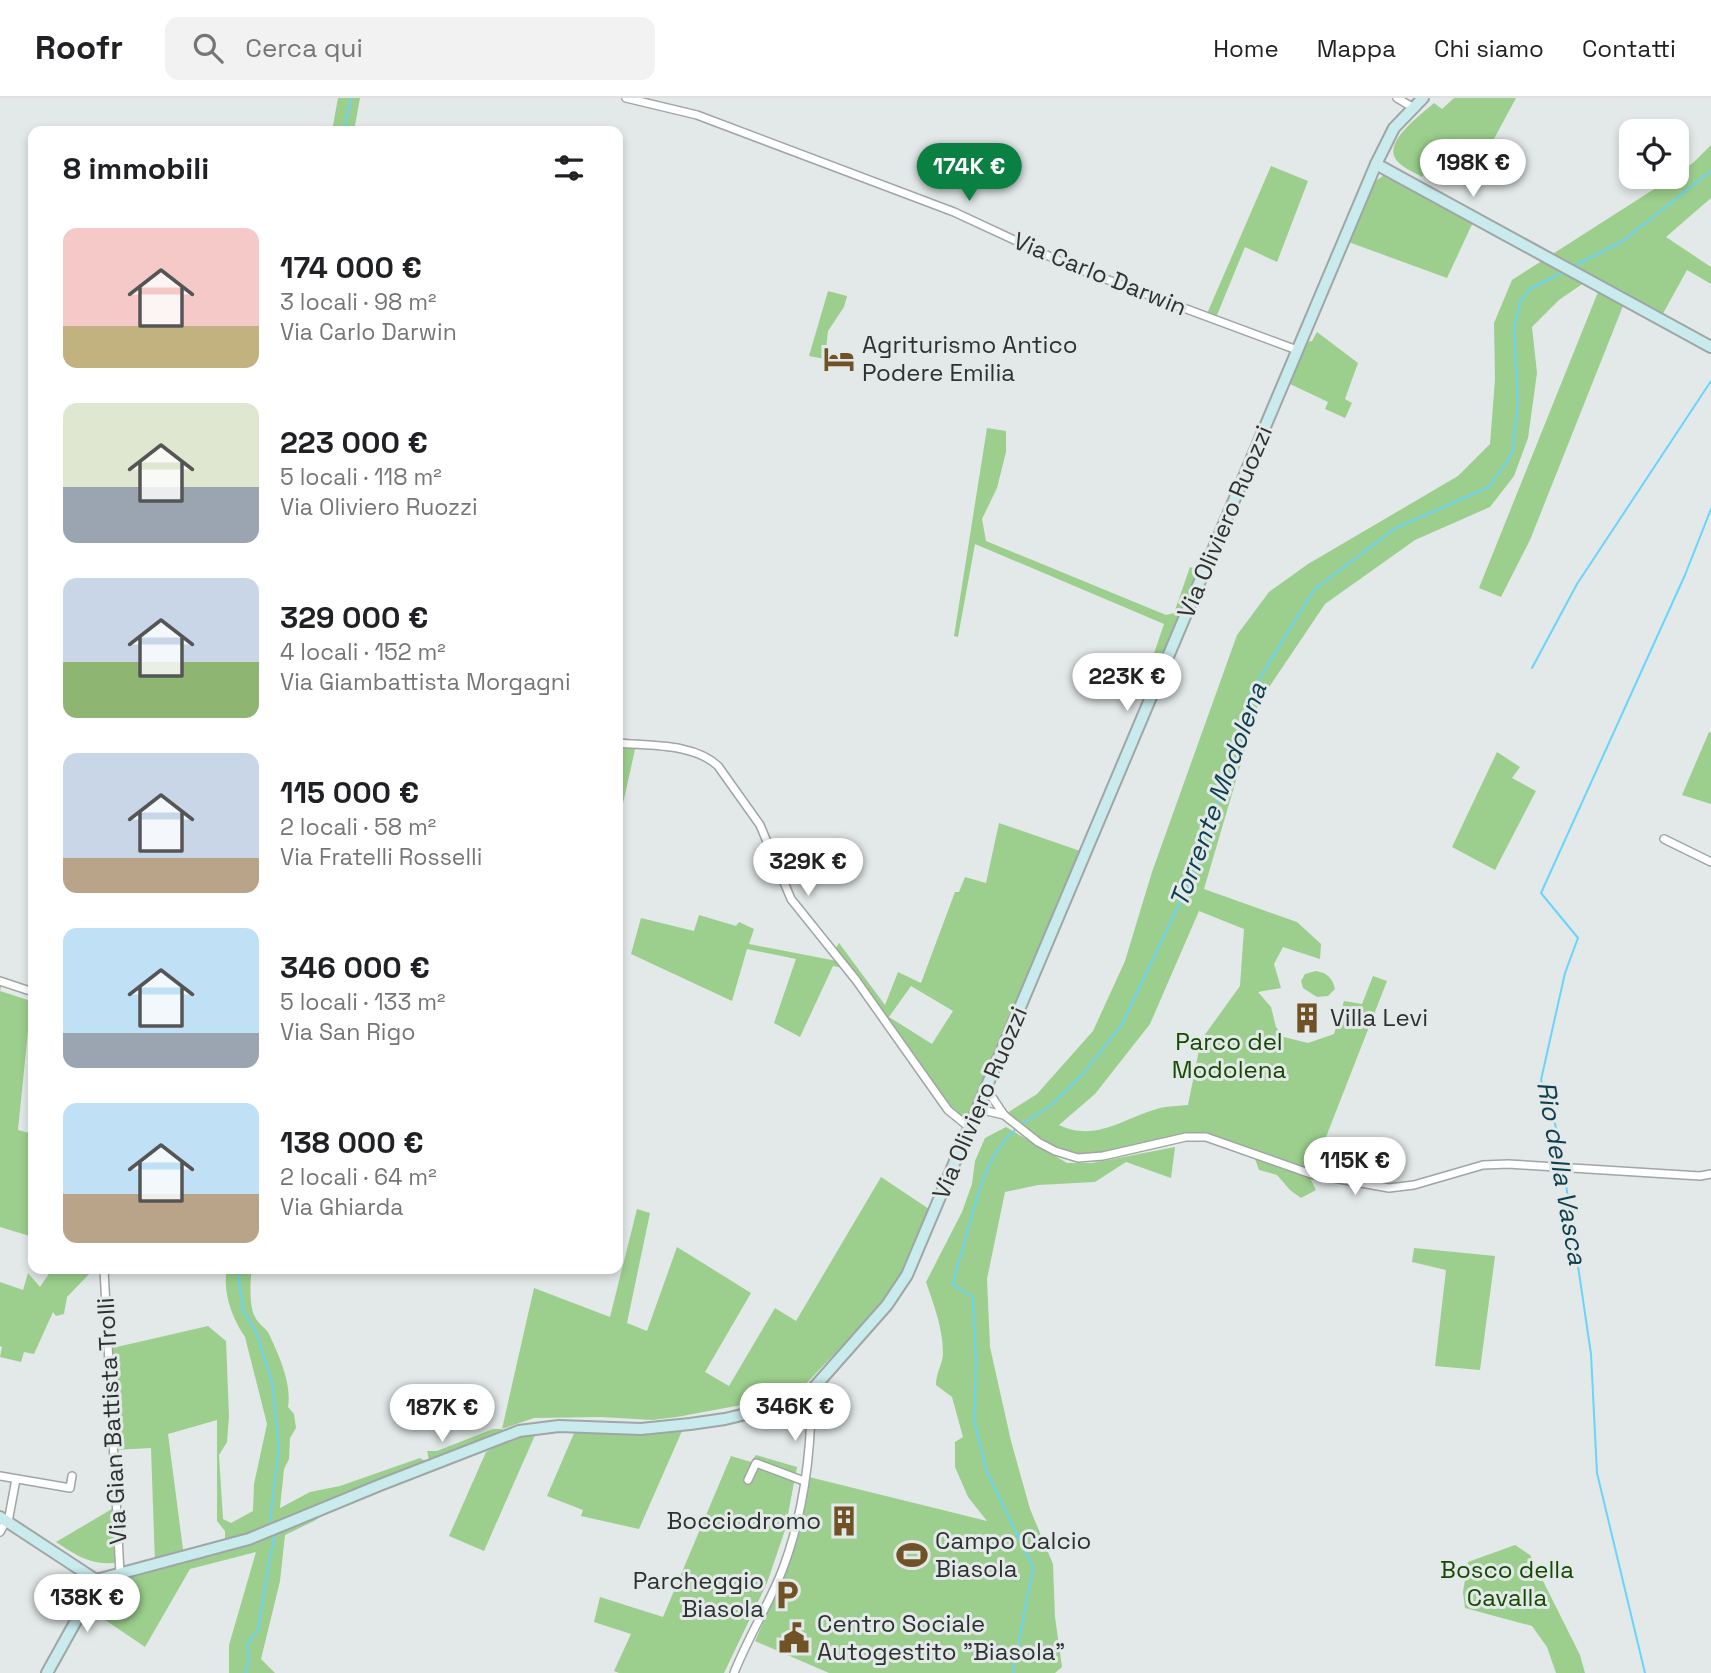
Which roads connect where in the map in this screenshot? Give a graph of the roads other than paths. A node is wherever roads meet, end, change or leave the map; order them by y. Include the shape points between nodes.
1 (626, 98) edge
2 (1396, 98) edge
3 (1423, 98) edge
4 (1412, 107) junction
5 (1376, 164) junction
6 (1711, 347) edge
7 (1297, 350) junction
8 (623, 744) edge
9 (1664, 839) dead end
10 (1711, 862) edge
11 (0, 981) edge
12 (28, 990) edge
13 (986, 1088) junction
14 (978, 1109) junction
15 (1004, 1115) junction
16 (970, 1128) junction
17 (1711, 1174) edge
18 (104, 1274) edge
19 (811, 1391) junction
20 (0, 1476) edge
21 (72, 1476) dead end
22 (16, 1479) junction
23 (748, 1480) dead end
24 (804, 1481) junction
25 (5, 1520) edge
26 (0, 1532) edge
27 (120, 1574) junction
28 (96, 1580) junction
29 (47, 1673) edge
30 (734, 1673) edge

1 - 7 street, Via Carlo Darwin via 697,115 941,207 1069,265
2 - 4 street
3 - 4 street, Via Oliviero Ruozzi
4 - 5 street, Via Oliviero Ruozzi via 1394,128
5 - 6 street
5 - 7 street, Via Oliviero Ruozzi
7 - 13 street, Via Oliviero Ruozzi
8 - 16 street via 692,751 718,766 760,825 785,889 800,911 856,980 948,1110
9 - 10 street
11 - 12 street
13 - 14 street, Via Oliviero Ruozzi
13 - 15 street
14 - 15 street
14 - 16 street, Via Oliviero Ruozzi
15 - 17 street via 1038,1142 1078,1158 1206,1137 1311,1174 1389,1188 1483,1165
16 - 19 street, Via Oliviero Ruozzi via 900,1289
18 - 27 street, Via Gian Battista Trolli
19 - 24 street
19 - 27 street, Via Oliviero Ruozzi via 789,1404 690,1424 519,1431 249,1539
20 - 22 street
21 - 22 street via 70,1488
22 - 25 street
23 - 24 street via 756,1464
24 - 30 street via 788,1555
25 - 26 street
25 - 28 street
27 - 28 street, Via Oliviero Ruozzi
28 - 29 street

